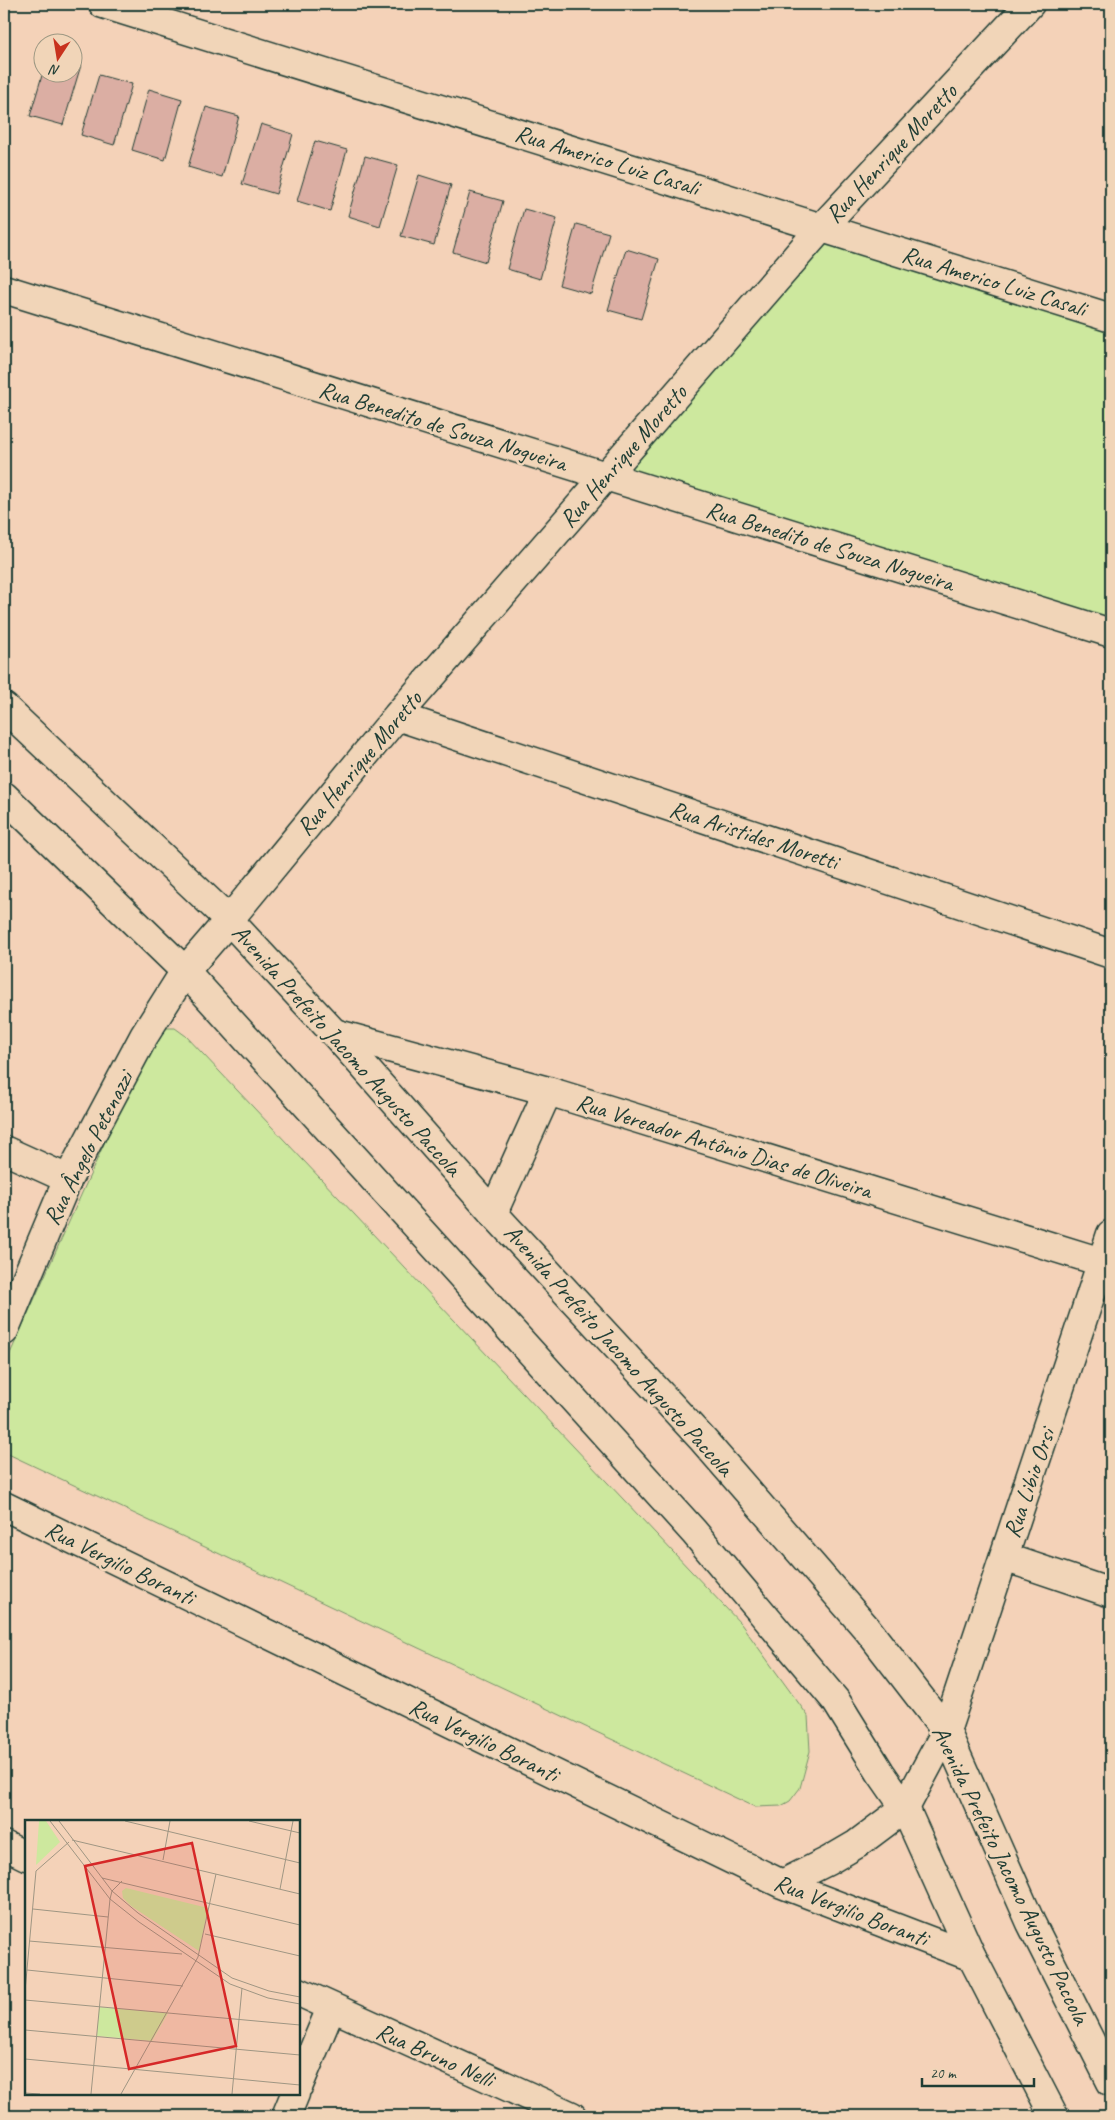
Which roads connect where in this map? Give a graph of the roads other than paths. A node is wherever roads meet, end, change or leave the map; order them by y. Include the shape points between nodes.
1 (103, 4) edge
2 (1030, 4) edge
3 (822, 227) junction
4 (4, 289) edge
5 (1111, 318) edge
6 (604, 476) junction
7 (1111, 633) edge
8 (4, 706) edge
9 (397, 716) junction
10 (4, 796) edge
11 (229, 920) junction
12 (1111, 954) edge
13 (185, 971) junction
14 (334, 1033) junction
15 (548, 1091) junction
16 (4, 1150) edge
17 (68, 1180) junction
18 (494, 1213) junction
19 (1111, 1234) edge
20 (1107, 1264) edge
21 (4, 1331) edge
22 (4, 1506) edge
23 (1004, 1558) junction
24 (1111, 1593) edge
25 (946, 1731) junction
26 (905, 1808) junction
27 (4, 1845) edge
28 (25, 1856) edge
29 (782, 1884) junction
30 (972, 1957) junction
31 (300, 1992) edge
32 (331, 2008) junction
33 (1111, 2082) edge
34 (300, 2083) edge
35 (295, 2095) edge
36 (286, 2116) edge
37 (572, 2116) edge
38 (1054, 2116) edge

1 - 3 street, Rua Americo Luiz Casali
2 - 3 street, Rua Henrique Moretto
3 - 5 street, Rua Americo Luiz Casali
3 - 6 street, Rua Henrique Moretto
4 - 6 street, Rua Benedito de Souza Nogueira
6 - 7 street, Rua Benedito de Souza Nogueira
6 - 9 street, Rua Henrique Moretto
8 - 11 street, Avenida Prefeito Jacomo Augusto Paccola
9 - 11 street, Rua Henrique Moretto
9 - 12 street, Rua Aristides Moretti
10 - 13 street
11 - 13 street, Rua Henrique Moretto
11 - 14 street, Avenida Prefeito Jacomo Augusto Paccola
13 - 17 street, Rua Ângelo Petenazzi via 144,1036
13 - 26 street via 694,1532 836,1701
14 - 15 street, Rua Vereador Antônio Dias de Oliveira
14 - 18 street, Avenida Prefeito Jacomo Augusto Paccola
15 - 18 street
15 - 20 street, Rua Vereador Antônio Dias de Oliveira
16 - 17 street
17 - 21 street, Rua Ângelo Petenazzi
18 - 25 street, Avenida Prefeito Jacomo Augusto Paccola via 703,1440 868,1630
19 - 20 street, Rua Libio Orsi
20 - 23 street, Rua Libio Orsi
22 - 29 street, Rua Vergilio Boranti
23 - 24 street
23 - 25 street, Rua Libio Orsi
25 - 26 street, Rua Libio Orsi
25 - 33 street, Avenida Prefeito Jacomo Augusto Paccola via 1031,1923
26 - 29 street via 857,1844
26 - 30 street
27 - 28 street
29 - 30 street, Rua Vergilio Boranti
30 - 38 street
31 - 32 street, Rua Bruno Nelli
32 - 34 street
32 - 37 street, Rua Bruno Nelli
35 - 36 street

